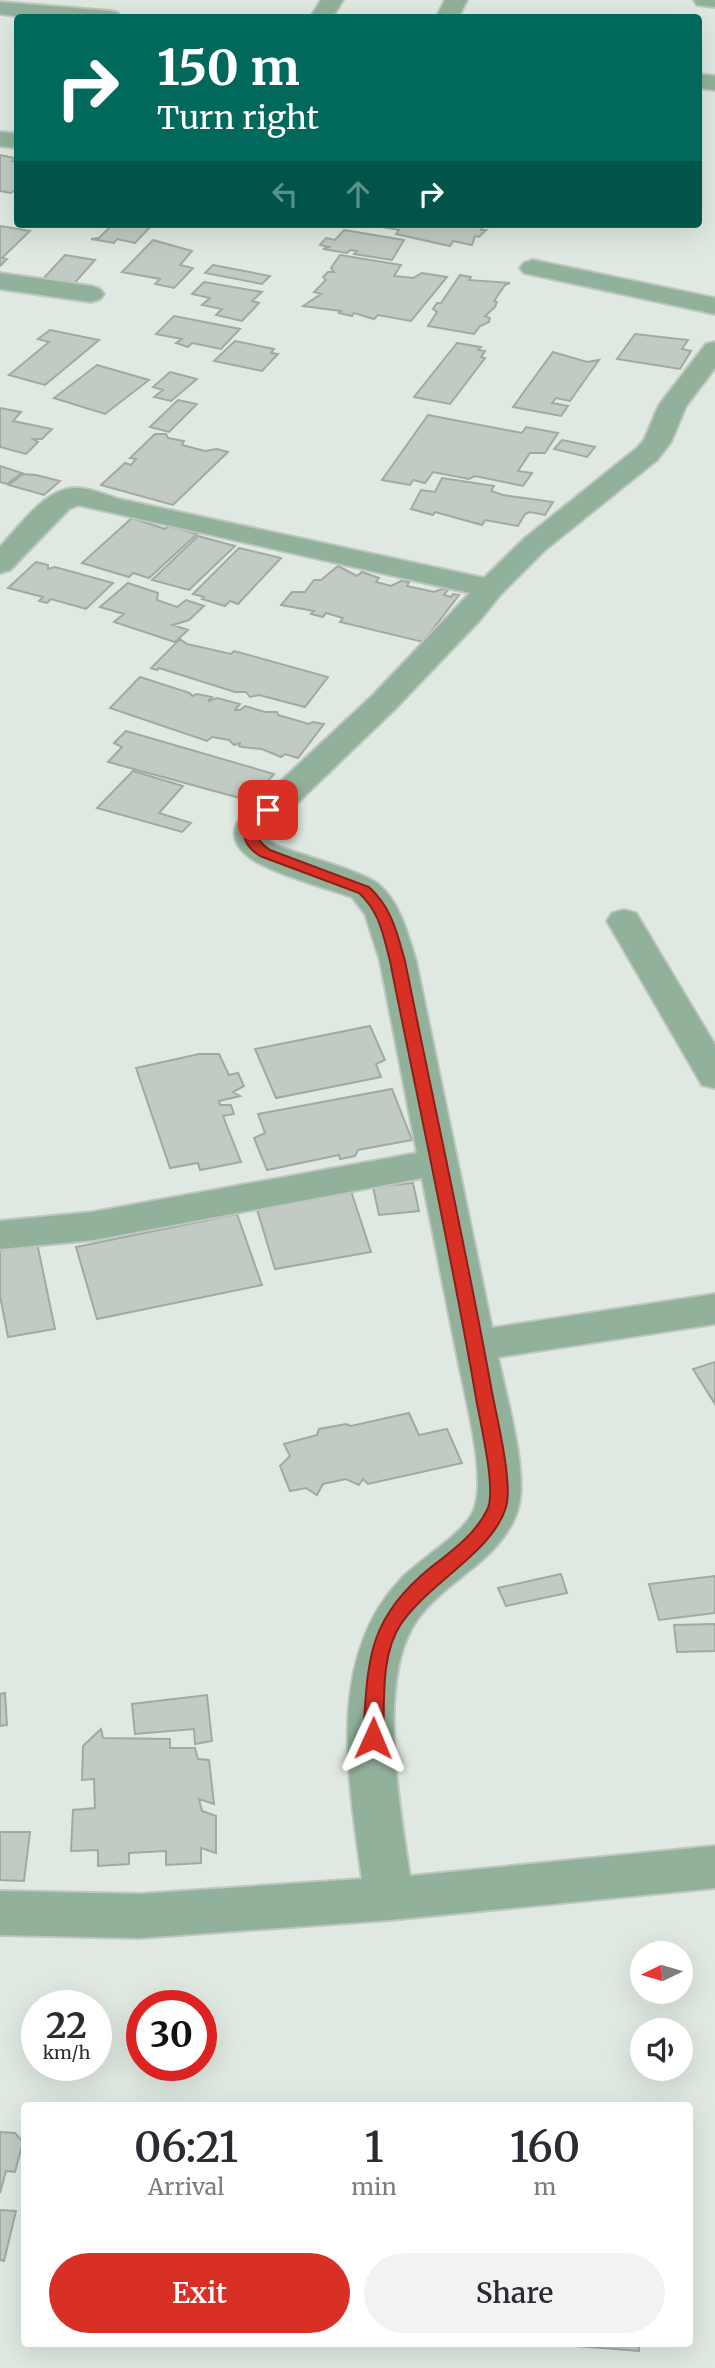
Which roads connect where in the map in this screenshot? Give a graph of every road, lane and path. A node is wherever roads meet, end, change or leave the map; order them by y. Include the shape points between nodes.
1 (705, 0) edge
2 (715, 1) edge
3 (0, 8) edge
4 (66, 14) edge
5 (533, 268) dead end
6 (0, 281) edge
7 (91, 294) dead end
8 (715, 306) edge
9 (715, 350) edge
10 (0, 564) edge
11 (490, 588) junction
12 (624, 921) dead end
13 (715, 1076) edge
14 (438, 1162) junction
15 (0, 1235) edge
16 (715, 1309) edge
17 (475, 1346) junction
18 (715, 1867) edge
19 (389, 1899) junction
20 (0, 1913) edge

1 - 2 street
3 - 4 street
5 - 8 street
6 - 7 street
9 - 11 street via 673,405 647,454 535,544
10 - 11 street via 59,503 79,496
11 - 14 street via 384,702 250,831 252,841 265,853 364,890 387,920
12 - 13 street
14 - 15 street via 93,1226
14 - 17 street
16 - 17 street
17 - 19 street via 497,1467 498,1506 483,1531 422,1585 391,1622 377,1661 374,1785
18 - 19 street
19 - 20 street via 139,1916

